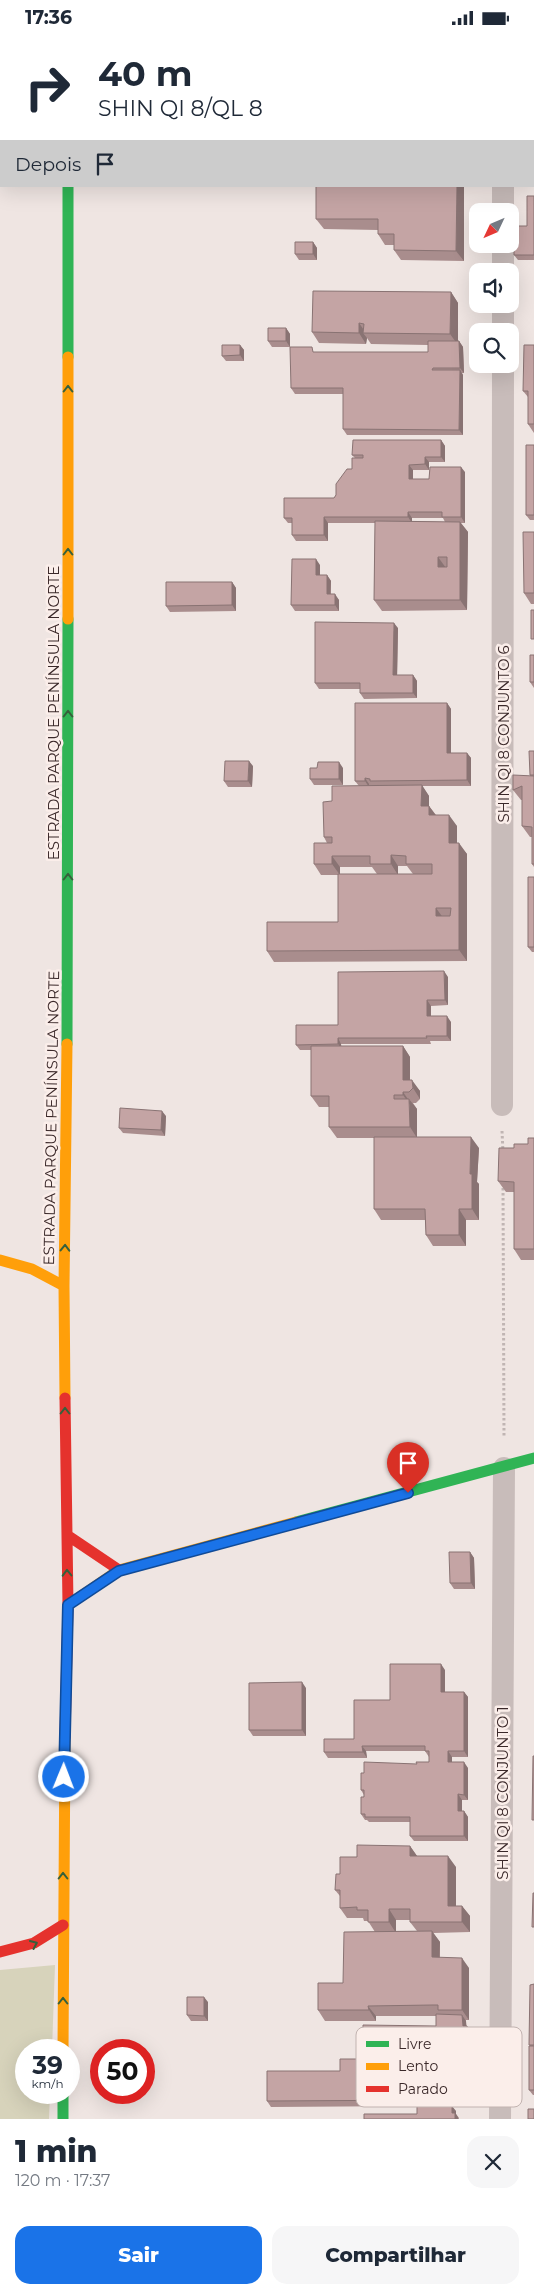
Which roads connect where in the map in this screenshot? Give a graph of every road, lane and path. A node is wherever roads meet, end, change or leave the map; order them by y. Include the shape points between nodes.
1 (68, 187) edge
2 (503, 187) edge
3 (503, 203) edge
4 (503, 373) edge
5 (502, 1105) joint
6 (502, 1154) edge
7 (503, 1173) edge
8 (0, 1260) edge
9 (64, 1286) junction
10 (534, 1458) edge
11 (504, 1468) junction
12 (66, 1535) junction
13 (119, 1571) junction
14 (68, 1605) junction
15 (63, 1925) junction
16 (0, 1952) edge
17 (501, 2027) edge
18 (63, 2039) edge
19 (63, 2104) edge
20 (63, 2119) edge

9 -> 1 main road, ESTRADA PARQUE PENÍNSULA NORTE via 68,925
2 - 3 street
4 - 5 street, SHIN QI 8 CONJUNTO 6
5 - 6 path
7 - 11 path
8 - 9 main road via 32,1269
12 -> 9 main road, ESTRADA PARQUE PENÍNSULA NORTE
10 - 11 main road
11 - 13 main road
11 - 17 street, SHIN QI 8 CONJUNTO 1
12 - 13 main road
14 -> 12 main road, ESTRADA PARQUE PENÍNSULA NORTE
13 - 14 main road
15 -> 14 main road, ESTRADA PARQUE PENÍNSULA NORTE
16 -> 15 main road via 25,1948
18 -> 15 main road, ESTRADA PARQUE PENÍNSULA NORTE
19 - 20 main road

